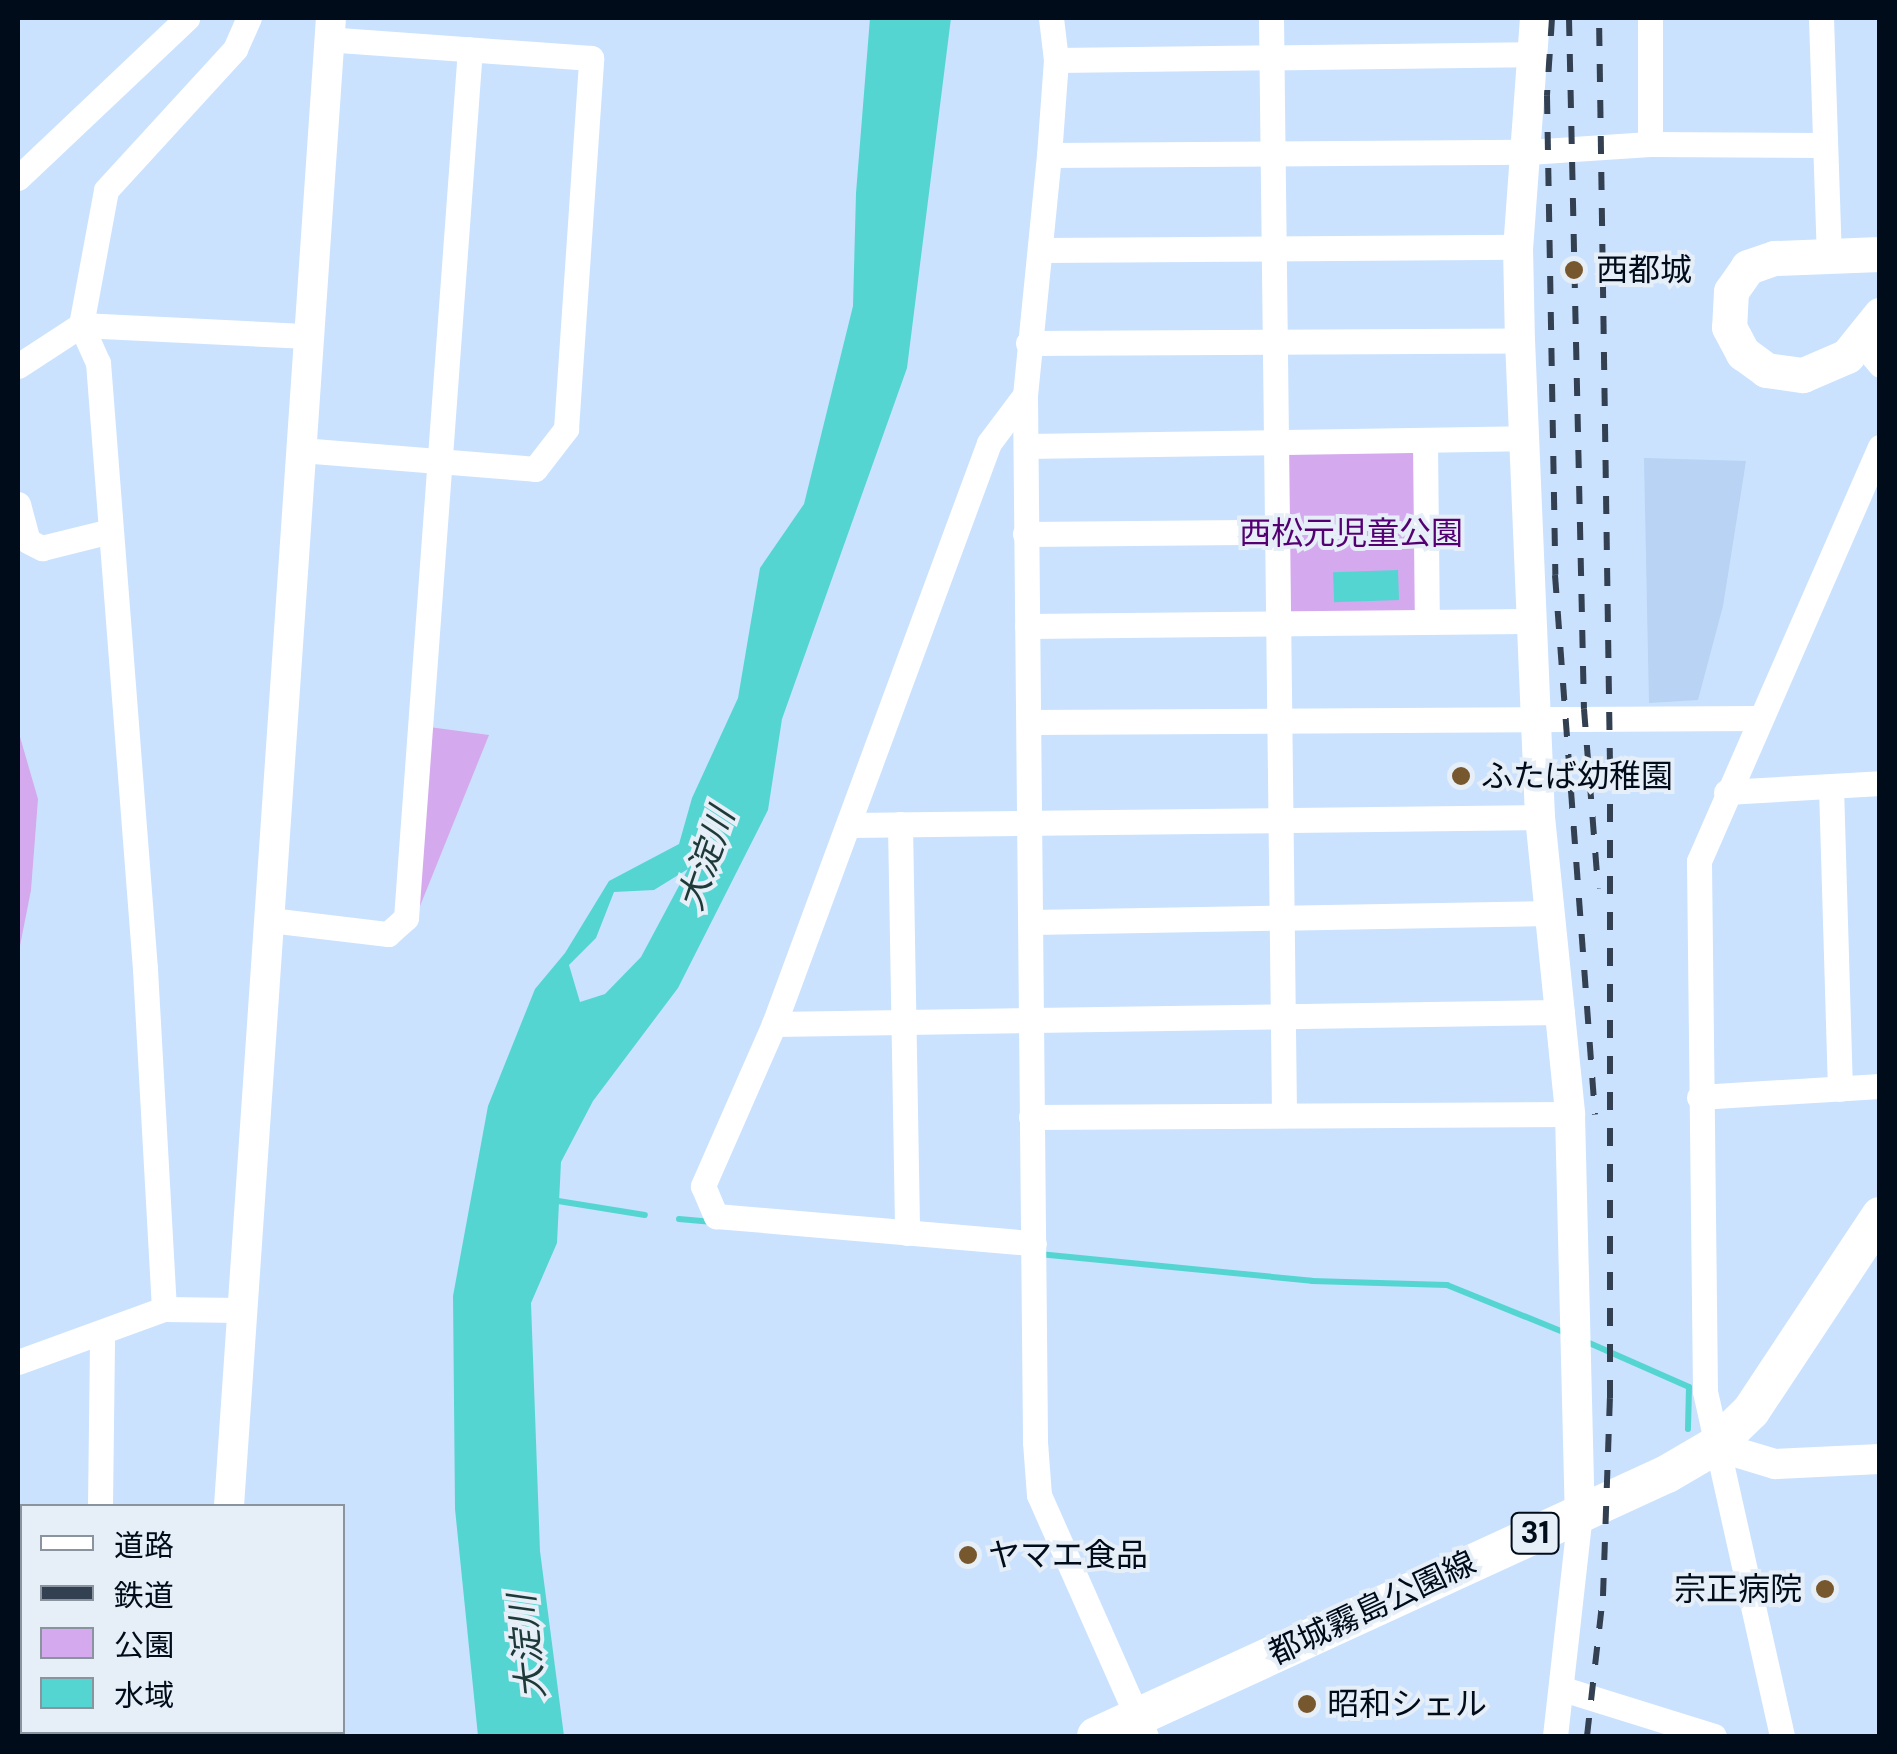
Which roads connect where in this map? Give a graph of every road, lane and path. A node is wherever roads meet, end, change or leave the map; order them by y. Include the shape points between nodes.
1 (187, 18) edge
2 (248, 18) edge
3 (1051, 18) edge
4 (1271, 18) edge
5 (1536, 18) edge
6 (1650, 18) edge
7 (1820, 18) edge
8 (330, 28) edge
9 (470, 49) junction
10 (1534, 54) junction
11 (1271, 58) junction
12 (1056, 60) junction
13 (1650, 144) junction
14 (1822, 145) junction
15 (1271, 152) junction
16 (1528, 152) junction
17 (1050, 154) junction
18 (18, 178) edge
19 (1275, 245) junction
20 (1518, 247) junction
21 (1042, 250) junction
22 (1880, 254) edge
23 (1829, 256) junction
24 (81, 325) junction
25 (308, 336) junction
26 (1274, 340) junction
27 (1520, 340) junction
28 (1874, 341) edge
29 (1028, 343) junction
30 (18, 366) edge
31 (1025, 396) junction
32 (1524, 438) junction
33 (1275, 442) junction
34 (1425, 442) junction
35 (1026, 446) junction
36 (1880, 447) edge
37 (301, 450) junction
38 (438, 462) junction
39 (18, 504) edge
40 (110, 530) junction
41 (1276, 532) junction
42 (1025, 534) junction
43 (1427, 620) junction
44 (1529, 621) junction
45 (1277, 624) junction
46 (1027, 626) junction
47 (1535, 717) junction
48 (1759, 718) junction
49 (1029, 722) junction
50 (1279, 722) junction
51 (1880, 784) edge
52 (1832, 787) junction
53 (1726, 792) junction
54 (1540, 817) junction
55 (1281, 820) junction
56 (900, 824) junction
57 (1030, 824) junction
58 (850, 825) junction
59 (1551, 913) junction
60 (1282, 917) junction
61 (270, 920) junction
62 (1031, 922) junction
63 (1562, 1012) junction
64 (1283, 1014) junction
65 (905, 1022) junction
66 (1031, 1022) junction
67 (774, 1024) junction
68 (1880, 1086) edge
69 (1840, 1089) junction
70 (1699, 1097) junction
71 (1570, 1114) junction
72 (1284, 1115) junction
73 (1032, 1117) junction
74 (1880, 1216) edge
75 (907, 1233) junction
76 (1034, 1252) junction
77 (164, 1309) junction
78 (242, 1310) junction
79 (102, 1334) junction
80 (18, 1362) edge
81 (1715, 1446) junction
82 (1880, 1459) edge
83 (100, 1504) edge
84 (230, 1504) edge
85 (1580, 1512) junction
86 (1563, 1689) junction
87 (1142, 1727) edge
88 (1096, 1736) edge
89 (1555, 1736) edge
90 (1714, 1736) edge
91 (1782, 1736) edge

1 - 18 street
2 - 24 street via 235,50 106,190
3 - 12 street
4 - 11 street
5 - 10 street
6 - 13 street
7 - 14 street
8 - 9 street
8 - 25 street
9 - 38 street
9 - 38 street via 591,58 566,428 535,468
10 - 11 street
10 - 16 street
11 - 12 street
11 - 15 street
12 - 17 street
13 - 14 street
13 - 16 street
14 - 23 street
15 - 16 street
15 - 17 street
15 - 19 street
16 - 20 street
17 - 21 street
19 - 20 street
19 - 21 street
19 - 26 street
20 - 27 street
21 - 29 street
22 - 23 main road
23 - 28 main road via 1774,258 1748,267 1734,280 1729,327 1743,353 1766,370 1803,375
24 - 25 street
24 - 30 street
24 - 40 street via 98,363
25 - 37 street
26 - 27 street
26 - 29 street
26 - 33 street
27 - 32 street
29 - 31 street
31 - 35 street
31 - 58 street via 988,443
32 - 34 street
32 - 44 street
33 - 34 street
33 - 35 street
33 - 41 street
34 - 43 street
35 - 42 street
36 - 48 street
37 - 38 street
37 - 61 street
38 - 61 street via 406,918 388,934
39 - 40 street via 28,541 42,548
40 - 77 street
41 - 42 street
41 - 45 street
42 - 46 street
43 - 44 street
43 - 45 street
44 - 47 street
45 - 46 street
45 - 50 street
46 - 49 street
47 - 48 street
47 - 50 street
47 - 54 street
48 - 53 street
49 - 50 street
49 - 57 street
50 - 55 street
51 - 52 street
52 - 53 street
52 - 69 street
53 - 70 street via 1699,861
54 - 55 street
54 - 59 street
55 - 57 street
55 - 60 street
56 - 57 street
56 - 58 street
56 - 65 street
57 - 62 street
58 - 67 street
59 - 60 street
59 - 63 street
60 - 62 street
60 - 64 street
61 - 78 street
62 - 66 street
63 - 64 street
63 - 71 street
64 - 66 street
64 - 72 street
65 - 66 street
65 - 67 street
65 - 75 street
66 - 73 street
67 - 75 street via 703,1186 716,1216
68 - 69 street
69 - 70 street
70 - 81 street via 1705,1391
71 - 72 street
71 - 85 street
72 - 73 street
73 - 76 street
74 - 81 main road, 都城霧島公園線 / 31 via 1752,1411
75 - 76 street
76 - 87 street via 1039,1495
77 - 78 street
77 - 79 street
78 - 84 street
79 - 80 street
79 - 83 street
81 - 82 street via 1776,1464
81 - 85 main road, 都城霧島公園線 / 31
81 - 91 street
85 - 86 street
85 - 87 main road, 都城霧島公園線 / 31
86 - 89 street
86 - 90 street
87 - 88 main road, 都城霧島公園線 / 31

